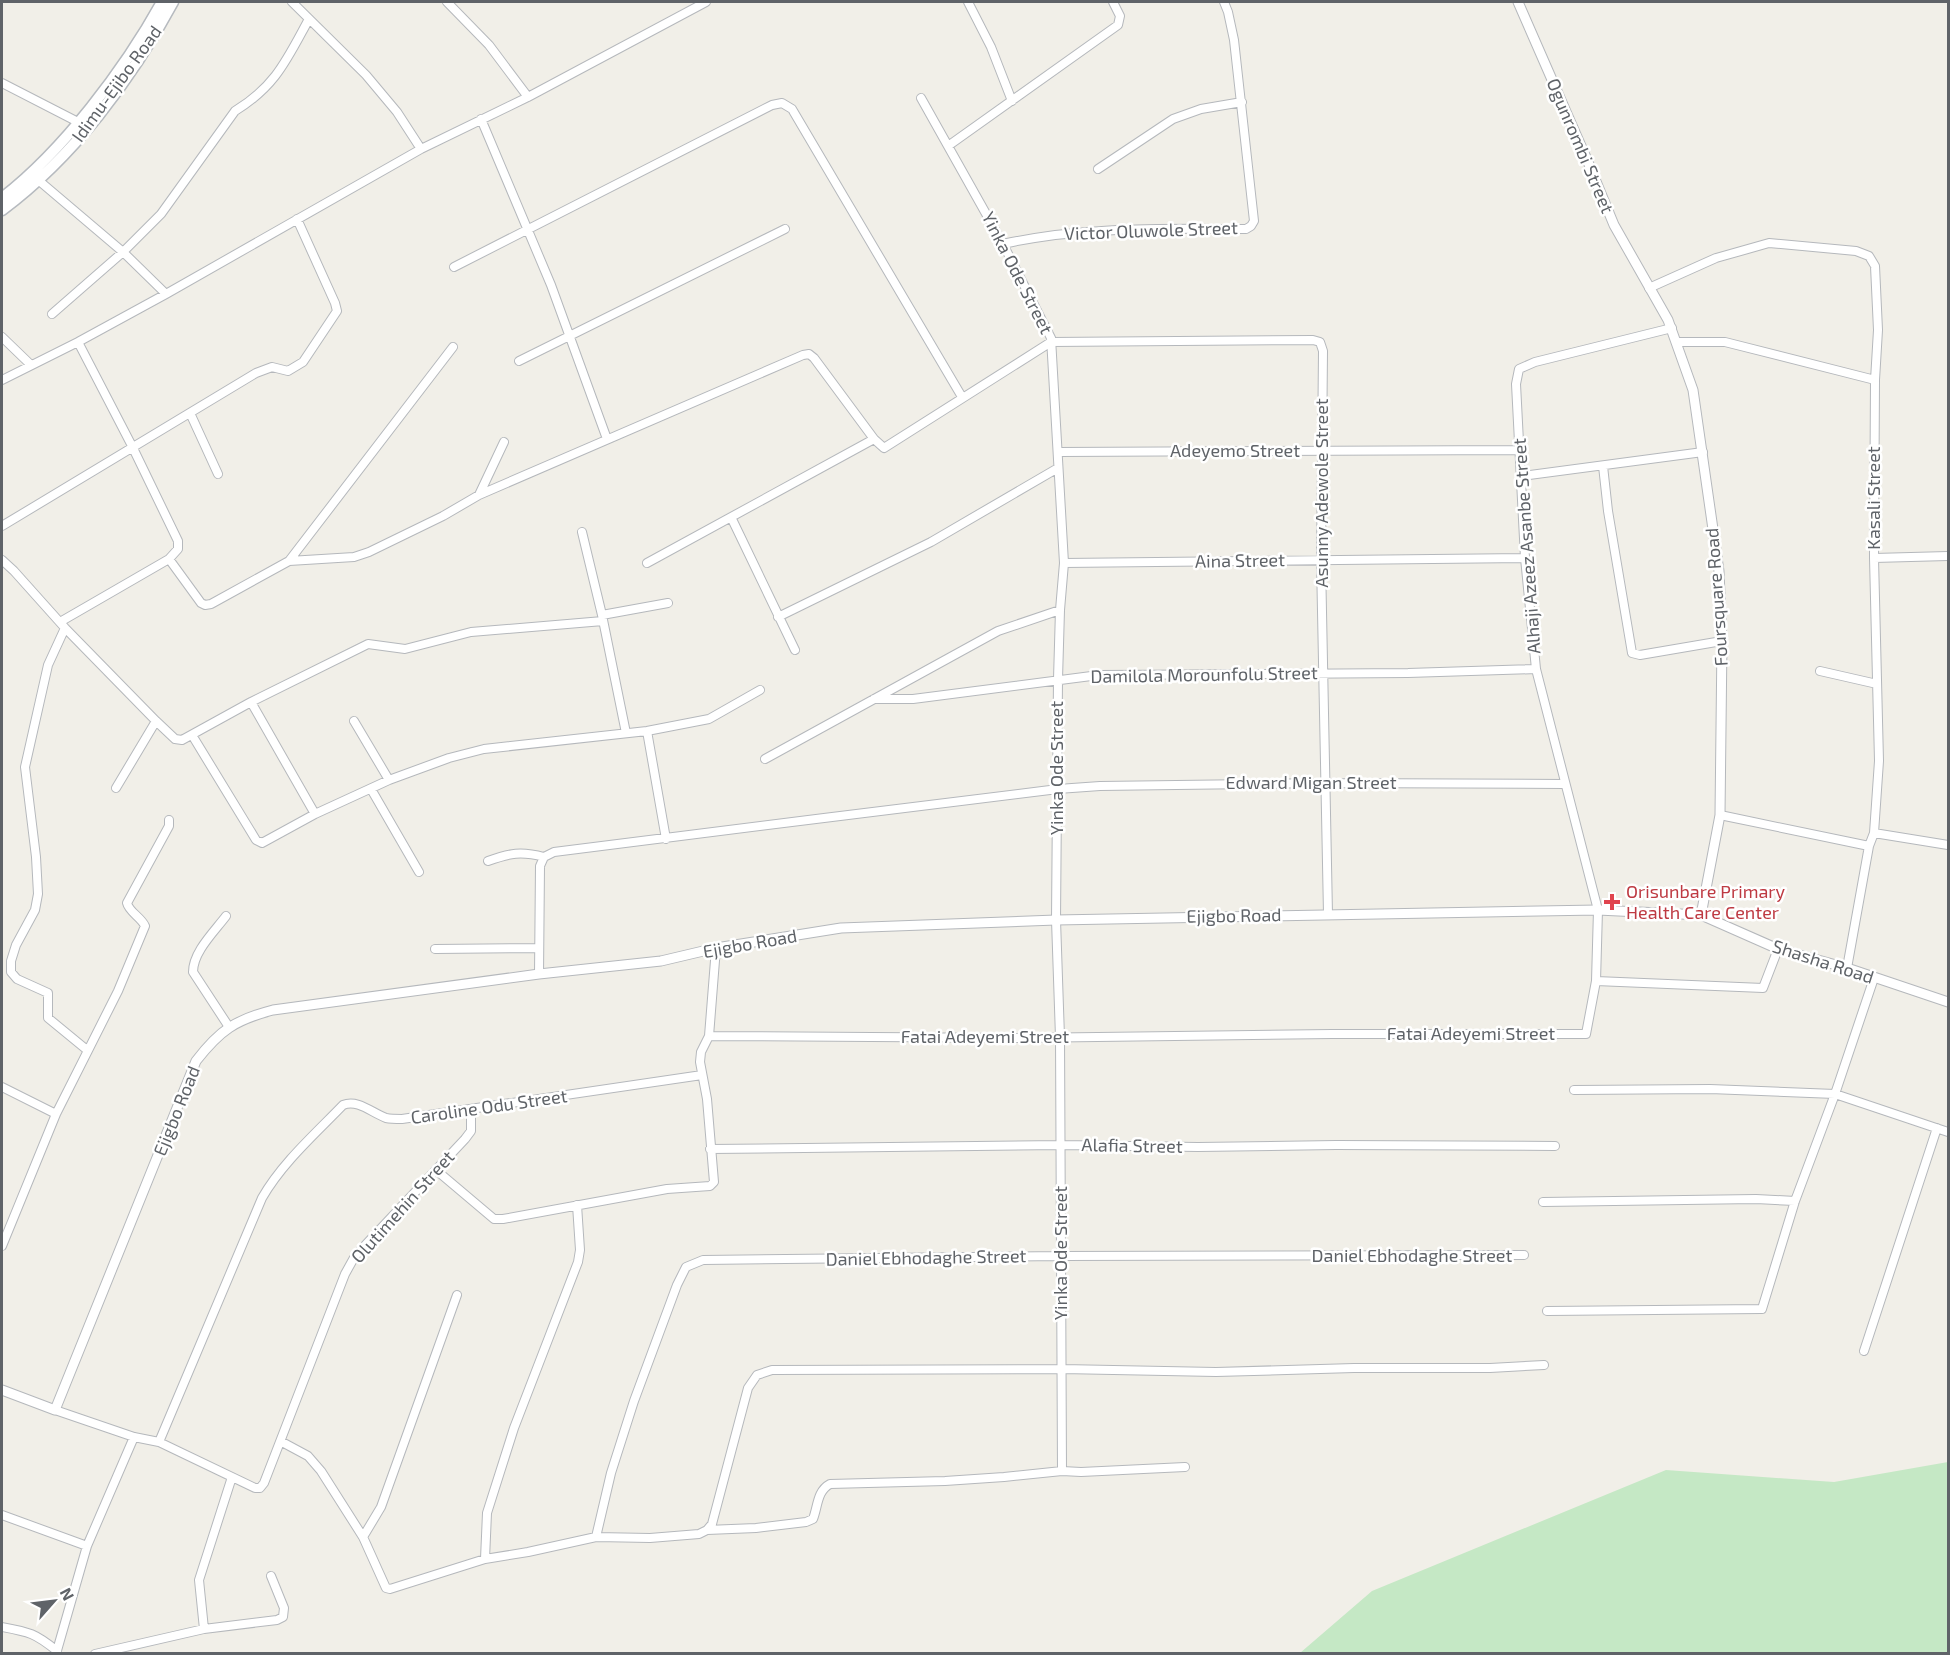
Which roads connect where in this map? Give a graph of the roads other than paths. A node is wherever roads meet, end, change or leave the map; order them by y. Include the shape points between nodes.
1 (162, 2) edge
2 (173, 2) edge
3 (292, 2) edge
4 (447, 2) edge
5 (706, 2) edge
6 (968, 2) edge
7 (1113, 2) edge
8 (1224, 2) edge
9 (1518, 2) edge
10 (309, 19) junction
11 (2, 83) edge
12 (528, 97) junction
13 (921, 98) dead end
14 (1012, 101) junction
15 (1242, 102) junction
16 (482, 119) junction
17 (78, 122) junction
18 (948, 146) junction
19 (421, 148) junction
20 (1098, 169) dead end
21 (37, 179) junction
22 (2, 198) edge
23 (2, 210) edge
24 (297, 219) junction
25 (528, 229) junction
26 (785, 229) dead end
27 (1004, 244) junction
28 (123, 252) junction
29 (454, 267) dead end
30 (1649, 288) junction
31 (166, 294) junction
32 (52, 314) dead end
33 (1672, 328) junction
34 (569, 336) junction
35 (2, 337) edge
36 (78, 342) junction
37 (1051, 342) junction
38 (1677, 342) junction
39 (453, 347) dead end
40 (519, 361) dead end
41 (31, 365) junction
42 (2, 380) edge
43 (1875, 380) junction
44 (962, 397) junction
45 (190, 413) junction
46 (607, 439) junction
47 (874, 439) junction
48 (504, 442) dead end
49 (132, 446) junction
50 (1520, 450) junction
51 (1321, 451) junction
52 (1058, 452) junction
53 (1703, 452) junction
54 (1603, 466) junction
55 (1058, 468) junction
56 (218, 474) dead end
57 (1522, 476) junction
58 (479, 495) junction
59 (731, 517) junction
60 (2, 526) edge
61 (582, 532) dead end
62 (1948, 556) edge
63 (1525, 558) junction
64 (1874, 558) junction
65 (168, 559) junction
66 (2, 560) edge
67 (289, 561) junction
68 (1321, 561) junction
69 (647, 563) dead end
70 (1064, 563) junction
71 (668, 603) dead end
72 (1060, 610) junction
73 (778, 617) junction
74 (603, 618) junction
75 (63, 625) junction
76 (1722, 641) junction
77 (795, 651) dead end
78 (1536, 669) junction
79 (1820, 671) dead end
80 (1322, 672) junction
81 (1058, 679) junction
82 (1877, 684) junction
83 (760, 690) dead end
84 (874, 699) junction
85 (251, 702) junction
86 (156, 721) junction
87 (354, 721) dead end
88 (647, 731) junction
89 (626, 733) junction
90 (192, 735) junction
91 (765, 759) dead end
92 (389, 780) junction
93 (1324, 783) junction
94 (1565, 784) junction
95 (116, 788) dead end
96 (371, 789) junction
97 (1058, 789) junction
98 (315, 814) junction
99 (1720, 815) junction
100 (169, 820) dead end
101 (1874, 833) junction
102 (666, 838) junction
103 (1948, 845) edge
104 (1869, 846) junction
105 (544, 857) junction
106 (488, 861) dead end
107 (419, 872) dead end
108 (1598, 910) junction
109 (1328, 914) junction
110 (1701, 915) junction
111 (226, 916) dead end
112 (1056, 920) junction
113 (538, 948) junction
114 (716, 948) junction
115 (435, 949) dead end
116 (1778, 949) junction
117 (1847, 968) junction
118 (538, 974) junction
119 (1874, 978) junction
120 (1596, 981) junction
121 (1948, 1002) edge
122 (229, 1027) junction
123 (709, 1036) junction
124 (1060, 1037) junction
125 (87, 1050) junction
126 (702, 1075) junction
127 (2, 1087) edge
128 (1574, 1090) dead end
129 (1835, 1094) junction
130 (471, 1108) junction
131 (56, 1114) junction
132 (1937, 1128) junction
133 (1948, 1132) edge
134 (1061, 1145) junction
135 (1555, 1146) dead end
136 (710, 1149) junction
137 (436, 1170) junction
138 (1795, 1201) junction
139 (1543, 1202) dead end
140 (577, 1205) junction
141 (2, 1246) edge
142 (1524, 1255) dead end
143 (1060, 1256) junction
144 (457, 1295) dead end
145 (1547, 1311) dead end
146 (1864, 1351) dead end
147 (1544, 1365) dead end
148 (1062, 1369) junction
149 (2, 1390) edge
150 (55, 1410) junction
151 (134, 1437) junction
152 (159, 1442) junction
153 (282, 1442) junction
154 (1185, 1467) dead end
155 (1062, 1471) junction
156 (232, 1478) junction
157 (2, 1515) edge
158 (708, 1530) junction
159 (363, 1537) junction
160 (596, 1537) junction
161 (87, 1546) junction
162 (484, 1559) junction
163 (271, 1576) dead end
164 (2, 1627) edge
165 (204, 1629) junction
166 (56, 1652) edge
167 (95, 1653) edge

1 - 17 main road, Idimu-Ejibo Road via 105,89
2 - 21 main road, Idimu-Ejibo Road via 113,95 78,139
3 - 10 street
4 - 12 street via 489,45
5 - 12 street
6 - 14 street
7 - 14 street via 1120,16 1118,25
8 - 15 street, Victor Oluwole Street via 1234,40
9 - 30 street, Ogunrombi Street via 1614,225
10 - 19 street via 366,75
10 - 28 street via 281,71 253,100 235,111 161,214
11 - 17 street
12 - 16 street
13 - 18 street, Yinka Ode Street
14 - 18 street
15 - 20 street via 1201,109 1173,119
15 - 27 street, Victor Oluwole Street via 1254,221 1251,226 1058,233
16 - 19 street
16 - 25 street
17 - 22 main road, Idimu-Ejibo Road
18 - 27 street, Yinka Ode Street
19 - 24 street
21 - 23 main road, Idimu-Ejibo Road
21 - 28 street
24 - 31 street
24 - 45 street via 337,311 303,362 288,370 272,367 256,373
25 - 29 street
25 - 34 street
25 - 44 street via 782,103 792,109
26 - 34 street
27 - 37 street, Yinka Ode Street
28 - 31 street
28 - 32 street
30 - 33 street, Foursquare Road
30 - 43 street, Kasali Street via 1716,258 1769,243 1856,251 1869,256 1875,266
31 - 36 street
33 - 38 street, Foursquare Road
33 - 50 street, Alhaji Azeez Asanbe Street via 1519,369 1516,384
34 - 40 street
34 - 46 street
35 - 41 street
36 - 41 street
36 - 49 street
37 - 44 street
37 - 51 street, Asunny Adewole Street via 1320,342
37 - 52 street, Yinka Ode Street
38 - 43 street via 1725,342
38 - 53 street, Foursquare Road via 1693,390
39 - 67 street
41 - 42 street
43 - 64 street, Kasali Street
44 - 47 street via 884,448
45 - 49 street
45 - 56 street
46 - 47 street via 809,354
46 - 58 street
47 - 59 street
48 - 58 street
49 - 60 street
49 - 65 street via 178,541 178,549
50 - 51 street, Adeyemo Street
50 - 57 street, Alhaji Azeez Asanbe Street
51 - 52 street, Adeyemo Street
51 - 68 street, Asunny Adewole Street
52 - 55 street, Yinka Ode Street
53 - 54 street
53 - 76 street, Foursquare Road via 1719,571
54 - 57 street
54 - 76 street via 1632,653 1640,655
55 - 70 street, Yinka Ode Street
55 - 73 street via 931,542
57 - 63 street, Alhaji Azeez Asanbe Street
58 - 67 street via 369,552 354,557
59 - 69 street
59 - 73 street
61 - 74 street
62 - 64 street
63 - 68 street, Aina Street
63 - 78 street, Alhaji Azeez Asanbe Street
64 - 82 street, Kasali Street
65 - 67 street via 205,605
65 - 75 street
66 - 75 street
68 - 70 street, Aina Street
68 - 80 street, Asunny Adewole Street
70 - 72 street, Yinka Ode Street
71 - 74 street
72 - 81 street, Yinka Ode Street
72 - 84 street via 998,631
73 - 77 street
74 - 85 street via 471,632 405,648 368,644
74 - 89 street
75 - 86 street
75 - 125 street via 48,665 25,767 38,894 35,910 16,945 11,972 17,979 48,993 48,1018
76 - 99 street, Foursquare Road
78 - 80 street, Damilola Morounfolu Street
78 - 94 street, Alhaji Azeez Asanbe Street
79 - 82 street
80 - 81 street, Damilola Morounfolu Street
80 - 93 street, Asunny Adewole Street
81 - 84 street, Damilola Morounfolu Street via 913,699
81 - 97 street, Yinka Ode Street
82 - 101 street, Kasali Street via 1879,761
83 - 88 street via 713,717
84 - 91 street
85 - 90 street
85 - 98 street
86 - 90 street via 175,739
86 - 95 street
87 - 92 street
88 - 89 street
88 - 102 street
89 - 92 street via 484,749
90 - 98 street via 259,843
92 - 96 street
93 - 94 street, Edward Migan Street
93 - 97 street, Edward Migan Street
93 - 109 street, Asunny Adewole Street
94 - 108 street, Alhaji Azeez Asanbe Street
96 - 98 street
96 - 107 street
97 - 102 street, Edward Migan Street
97 - 112 street, Yinka Ode Street
99 - 104 street
99 - 110 street, Foursquare Road
100 - 125 street via 127,903 145,926 118,991
101 - 103 street
101 - 104 street, Kasali Street
102 - 105 street, Edward Migan Street via 554,852
104 - 117 street, Kasali Street
105 - 106 street via 525,852
105 - 113 street via 540,866
108 - 109 street, Ejigbo Road
108 - 110 street, Ejigbo Road
108 - 120 street, Fatai Adeyemi Street
109 - 112 street, Ejigbo Road
110 - 116 street, Shasha Road
111 - 122 street via 196,957 193,972
112 - 114 street, Ejigbo Road via 841,928
112 - 124 street, Yinka Ode Street
113 - 115 street
113 - 118 street
114 - 118 street, Ejigbo Road via 661,961
114 - 123 street
116 - 117 street, Shasha Road
116 - 120 street via 1763,988
117 - 119 street, Shasha Road
118 - 122 street, Ejigbo Road via 273,1010
119 - 121 street, Shasha Road
119 - 129 street
120 - 124 street, Fatai Adeyemi Street via 1586,1034
122 - 150 street, Ejigbo Road via 196,1061
123 - 124 street, Fatai Adeyemi Street
123 - 126 street via 701,1052
124 - 134 street, Yinka Ode Street
125 - 131 street
126 - 130 street, Caroline Odu Street
126 - 136 street
127 - 131 street
128 - 129 street via 1710,1089
129 - 132 street
129 - 138 street
130 - 137 street, Olutimehin Street via 471,1131
130 - 152 street, Caroline Odu Street via 402,1119 387,1118 349,1102 283,1168 262,1198
131 - 141 street
132 - 133 street
132 - 146 street
134 - 135 street, Alafia Street
134 - 136 street, Alafia Street
134 - 143 street, Yinka Ode Street
136 - 140 street via 714,1182 710,1186
137 - 140 street via 494,1219
137 - 153 street, Olutimehin Street via 355,1256
138 - 139 street
138 - 145 street via 1762,1309
140 - 162 street via 578,1262 514,1428 487,1513
142 - 143 street, Daniel Ebhodaghe Street
143 - 148 street, Yinka Ode Street
143 - 160 street, Daniel Ebhodaghe Street via 703,1260 686,1267 634,1401
144 - 159 street via 381,1507
147 - 148 street via 1216,1372
148 - 155 street, Yinka Ode Street
148 - 158 street via 772,1370 757,1375 748,1388
149 - 150 street
150 - 151 street
151 - 152 street
151 - 161 street
152 - 156 street
153 - 156 street, Olutimehin Street via 260,1488
153 - 159 street via 314,1461
154 - 155 street
155 - 158 street via 1004,1478 830,1484 819,1494 813,1519 806,1522
156 - 165 street via 199,1580
157 - 161 street
158 - 160 street via 650,1538
159 - 162 street via 386,1588 390,1589
160 - 162 street
161 - 166 street
163 - 165 street via 284,1608 283,1617
164 - 166 street via 39,1636
165 - 167 street

